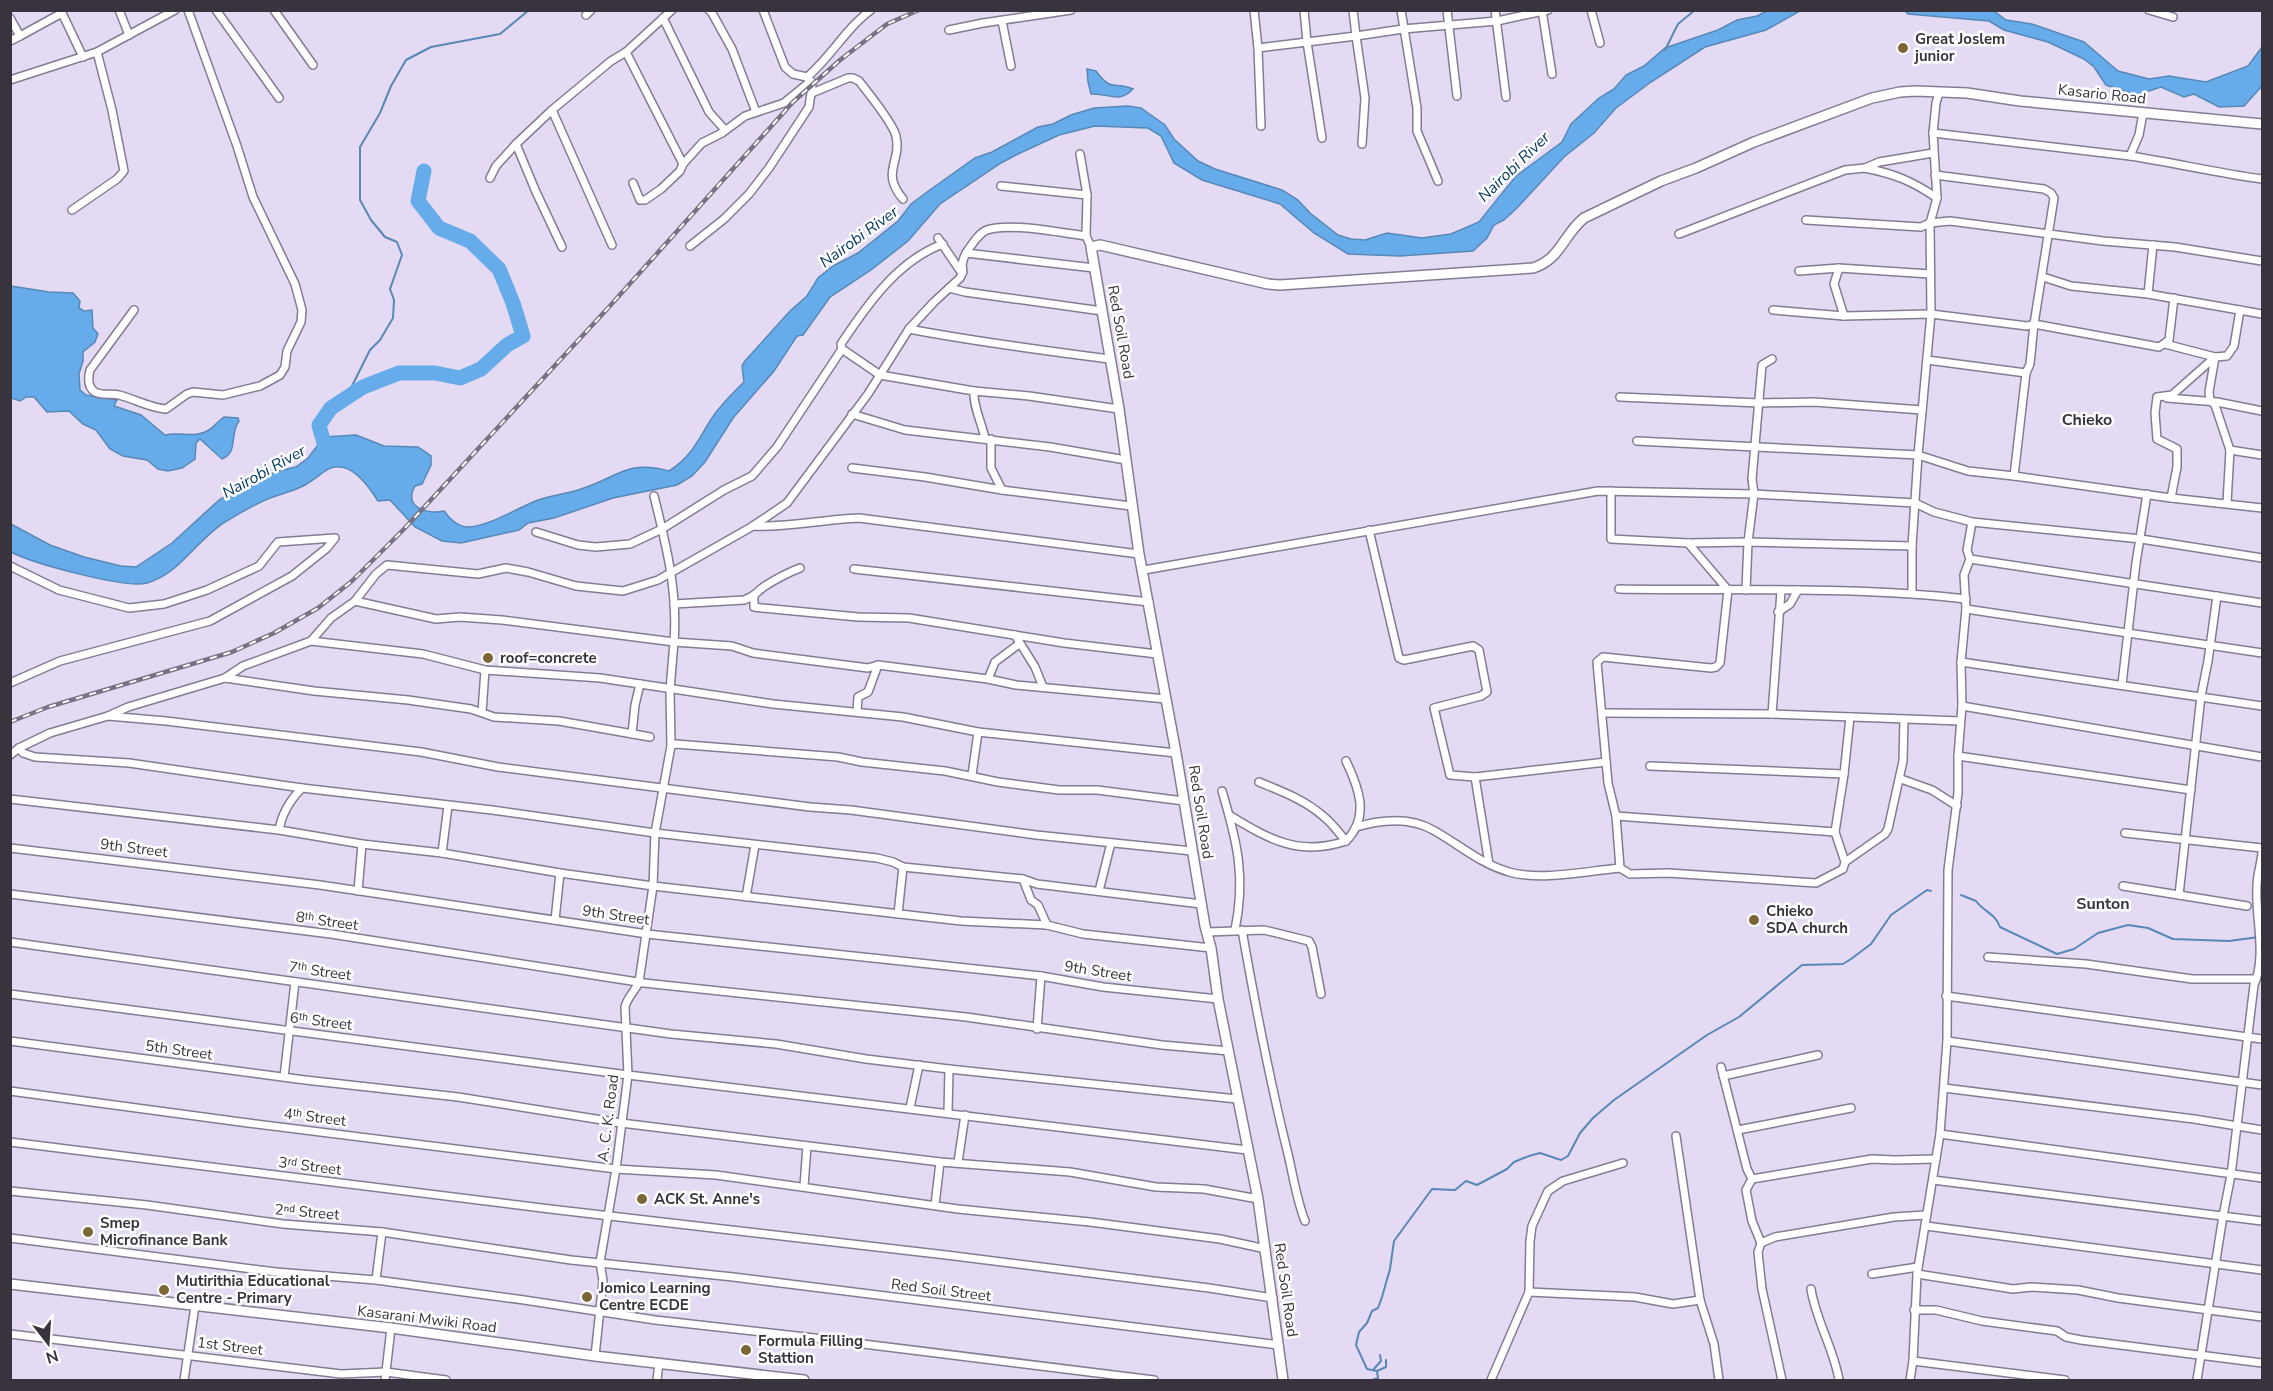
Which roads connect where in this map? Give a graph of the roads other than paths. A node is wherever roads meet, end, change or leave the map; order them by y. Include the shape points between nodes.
1 (119, 10) edge
2 (175, 10) edge
3 (188, 10) edge
4 (216, 10) edge
5 (274, 10) edge
6 (672, 10) edge
7 (709, 10) edge
8 (763, 10) edge
9 (871, 10) edge
10 (1071, 10) edge
11 (1254, 10) edge
12 (1304, 10) edge
13 (1353, 10) edge
14 (1401, 10) edge
15 (1447, 10) edge
16 (1495, 10) edge
17 (1591, 10) edge
18 (2149, 10) edge
19 (63, 11) edge
20 (1544, 11) edge
21 (2173, 17) dead end
22 (10, 18) edge
23 (663, 18) junction
24 (1002, 21) junction
25 (1497, 21) junction
26 (1448, 24) junction
27 (1402, 29) junction
28 (950, 30) dead end
29 (129, 35) junction
30 (20, 36) junction
31 (1356, 36) junction
32 (10, 41) edge
33 (1307, 42) junction
34 (1600, 43) dead end
35 (1258, 48) junction
36 (97, 52) junction
37 (626, 52) junction
38 (83, 57) junction
39 (313, 65) dead end
40 (1011, 66) dead end
41 (1552, 74) dead end
42 (809, 79) junction
43 (10, 80) edge
44 (812, 93) junction
45 (1940, 93) junction
46 (1457, 96) dead end
47 (1506, 97) dead end
48 (279, 98) dead end
49 (552, 110) junction
50 (756, 112) junction
51 (2143, 113) junction
52 (2262, 124) edge
53 (1261, 126) dead end
54 (724, 130) junction
55 (1933, 133) junction
56 (1322, 138) dead end
57 (516, 144) junction
58 (1362, 144) dead end
59 (1933, 153) junction
60 (1080, 154) dead end
61 (2130, 156) junction
62 (683, 164) junction
63 (1865, 168) junction
64 (1935, 176) junction
65 (490, 178) dead end
66 (2262, 179) edge
67 (1438, 182) dead end
68 (633, 183) dead end
69 (1001, 186) dead end
70 (1087, 195) junction
71 (1937, 198) junction
72 (903, 199) dead end
73 (72, 210) dead end
74 (1806, 220) dead end
75 (1930, 223) junction
76 (2049, 233) junction
77 (1679, 234) dead end
78 (1086, 236) junction
79 (612, 245) dead end
80 (2153, 245) junction
81 (690, 246) dead end
82 (562, 247) dead end
83 (1091, 247) junction
84 (966, 253) junction
85 (2262, 261) edge
86 (1094, 268) junction
87 (1839, 268) junction
88 (1799, 271) dead end
89 (962, 274) junction
90 (1930, 274) junction
91 (2043, 277) junction
92 (949, 288) junction
93 (2148, 294) junction
94 (2174, 298) junction
95 (134, 310) dead end
96 (1773, 310) dead end
97 (2240, 310) junction
98 (1102, 311) junction
99 (1932, 314) junction
100 (2262, 314) edge
101 (1844, 316) junction
102 (2034, 324) junction
103 (909, 329) junction
104 (2165, 344) junction
105 (842, 349) junction
106 (2215, 357) junction
107 (1109, 359) junction
108 (1772, 359) dead end
109 (1927, 360) junction
110 (2026, 373) junction
111 (880, 375) junction
112 (974, 391) junction
113 (1620, 397) dead end
114 (2157, 397) junction
115 (2211, 402) junction
116 (1759, 403) junction
117 (1119, 409) junction
118 (1922, 410) junction
119 (2262, 411) edge
120 (852, 414) junction
121 (988, 439) junction
122 (1636, 441) dead end
123 (1756, 448) junction
124 (2230, 450) junction
125 (1918, 455) junction
126 (2262, 455) edge
127 (1126, 460) junction
128 (852, 468) dead end
129 (2014, 476) junction
130 (1002, 490) junction
131 (1611, 491) junction
132 (1754, 494) junction
133 (2147, 494) junction
134 (654, 496) dead end
135 (2170, 498) junction
136 (1915, 503) junction
137 (2228, 503) junction
138 (1131, 506) junction
139 (2262, 507) edge
140 (1972, 522) junction
141 (753, 526) junction
142 (662, 529) junction
143 (1369, 530) junction
144 (536, 532) dead end
145 (2141, 539) junction
146 (1748, 542) junction
147 (1689, 543) junction
148 (1912, 546) junction
149 (1139, 554) junction
150 (2262, 558) edge
151 (1970, 559) junction
152 (10, 566) edge
153 (800, 568) dead end
154 (854, 568) dead end
155 (1144, 570) junction
156 (671, 573) junction
157 (2134, 584) junction
158 (1619, 589) dead end
159 (1728, 590) junction
160 (1746, 590) junction
161 (1798, 590) junction
162 (1781, 591) junction
163 (1912, 593) junction
164 (2217, 596) junction
165 (754, 597) junction
166 (1966, 599) junction
167 (355, 601) junction
168 (1149, 602) junction
169 (2262, 603) edge
170 (674, 604) junction
171 (1966, 609) junction
172 (1778, 612) junction
173 (2128, 632) junction
174 (1015, 635) junction
175 (311, 641) junction
176 (674, 642) junction
177 (1019, 644) junction
178 (2211, 644) junction
179 (2262, 653) edge
180 (1157, 654) junction
181 (1961, 662) junction
182 (878, 665) junction
183 (485, 670) junction
184 (225, 678) junction
185 (988, 679) junction
186 (10, 683) edge
187 (640, 684) junction
188 (2122, 684) junction
189 (1043, 687) junction
190 (670, 690) junction
191 (2201, 696) junction
192 (1166, 699) junction
193 (2262, 705) edge
194 (1962, 706) junction
195 (482, 712) junction
196 (857, 712) junction
197 (1602, 713) junction
198 (1772, 714) junction
199 (108, 716) junction
200 (1851, 717) junction
201 (1904, 720) junction
202 (1960, 721) junction
203 (978, 732) junction
204 (632, 734) junction
205 (650, 737) dead end
206 (671, 746) junction
207 (2195, 747) junction
208 (19, 748) junction
209 (1176, 753) junction
210 (10, 755) edge
211 (1958, 756) junction
212 (2262, 757) edge
213 (1346, 761) dead end
214 (1606, 762) junction
215 (1650, 766) dead end
216 (1845, 774) junction
217 (972, 775) junction
218 (1475, 777) junction
219 (1901, 779) junction
220 (1259, 782) dead end
221 (663, 787) junction
222 (302, 788) junction
223 (2191, 790) junction
224 (1222, 791) dead end
225 (10, 799) edge
226 (1184, 801) junction
227 (448, 806) junction
228 (1957, 806) junction
229 (1229, 815) junction
230 (1616, 816) junction
231 (1356, 827) junction
232 (279, 830) junction
233 (1835, 832) junction
234 (655, 833) junction
235 (2125, 833) dead end
236 (2186, 840) junction
237 (1346, 841) junction
238 (1111, 843) junction
239 (362, 844) junction
240 (755, 845) junction
241 (10, 848) edge
242 (2262, 848) edge
243 (1192, 851) junction
244 (442, 853) junction
245 (2262, 853) edge
246 (1845, 862) junction
247 (1489, 864) junction
248 (903, 867) junction
249 (1620, 868) junction
250 (560, 873) junction
251 (1023, 879) junction
252 (2260, 885) edge
253 (653, 886) junction
254 (2123, 886) dead end
255 (358, 891) junction
256 (1099, 891) junction
257 (10, 894) edge
258 (2179, 895) junction
259 (746, 897) junction
260 (1201, 904) junction
261 (2247, 906) dead end
262 (898, 914) junction
263 (555, 920) junction
264 (1047, 925) junction
265 (1239, 930) junction
266 (1207, 932) junction
267 (647, 934) junction
268 (10, 942) edge
269 (1211, 948) junction
270 (1988, 957) dead end
271 (1041, 976) junction
272 (295, 982) junction
273 (639, 982) junction
274 (2255, 983) junction
275 (2262, 989) edge
276 (10, 994) edge
277 (1321, 994) dead end
278 (1946, 996) junction
279 (1218, 999) junction
280 (626, 1026) junction
281 (1036, 1029) junction
282 (290, 1030) junction
283 (2248, 1037) junction
284 (2262, 1039) edge
285 (10, 1041) edge
286 (1947, 1041) junction
287 (1229, 1052) junction
288 (1818, 1055) dead end
289 (920, 1065) junction
290 (1721, 1067) dead end
291 (949, 1069) junction
292 (628, 1075) junction
293 (1723, 1076) junction
294 (284, 1077) junction
295 (2242, 1082) junction
296 (2262, 1085) edge
297 (1944, 1088) junction
298 (10, 1090) edge
299 (1237, 1099) junction
300 (910, 1108) junction
301 (1851, 1108) dead end
302 (948, 1113) junction
303 (965, 1115) junction
304 (621, 1124) junction
305 (2237, 1126) junction
306 (1738, 1130) junction
307 (2262, 1130) edge
308 (1940, 1134) junction
309 (1676, 1136) dead end
310 (10, 1142) edge
311 (807, 1146) junction
312 (1247, 1150) junction
313 (1936, 1159) junction
314 (940, 1162) junction
315 (958, 1162) junction
316 (1623, 1163) dead end
317 (616, 1169) junction
318 (2231, 1174) junction
319 (2262, 1178) edge
320 (1752, 1179) junction
321 (1933, 1180) junction
322 (804, 1186) junction
323 (10, 1191) edge
324 (1258, 1199) junction
325 (935, 1205) junction
326 (607, 1215) junction
327 (1925, 1215) junction
328 (2223, 1216) junction
329 (1305, 1221) dead end
330 (2262, 1221) edge
331 (1926, 1226) junction
332 (382, 1232) junction
333 (10, 1238) edge
334 (1761, 1243) junction
335 (1266, 1250) junction
336 (600, 1262) junction
337 (2216, 1265) junction
338 (1917, 1270) junction
339 (2262, 1270) edge
340 (1872, 1274) dead end
341 (376, 1280) junction
342 (10, 1284) edge
343 (1811, 1289) dead end
344 (1529, 1292) junction
345 (1273, 1298) junction
346 (1700, 1300) junction
347 (195, 1305) junction
348 (1914, 1310) junction
349 (598, 1311) junction
350 (2208, 1311) junction
351 (2262, 1317) edge
352 (391, 1328) junction
353 (10, 1334) edge
354 (1279, 1346) junction
355 (186, 1354) junction
356 (2202, 1355) junction
357 (594, 1356) junction
358 (1913, 1361) junction
359 (2262, 1362) edge
360 (659, 1363) junction
361 (386, 1376) edge
362 (768, 1378) edge
363 (184, 1380) edge
364 (446, 1380) edge
365 (657, 1380) edge
366 (804, 1380) edge
367 (1154, 1380) edge
368 (1283, 1380) edge
369 (1491, 1380) edge
370 (1719, 1380) edge
371 (1782, 1380) edge
372 (1839, 1380) edge
373 (1910, 1380) edge
374 (2065, 1380) edge
375 (2197, 1380) edge

1 - 29 street
2 - 29 street
3 - 95 street via 253,197 295,284 301,322 289,345 285,367 269,382 217,396 193,392 162,409 117,394 98,393 89,385 90,370
4 - 48 street
5 - 39 street
6 - 23 street
7 - 50 street via 732,49
8 - 42 street via 785,67
9 - 42 street via 857,21
10 - 24 street
11 - 35 street
12 - 33 street
13 - 31 street
14 - 27 street
15 - 26 street
16 - 25 street
17 - 34 street
18 - 21 street
19 - 30 street
19 - 38 street
20 - 25 street
20 - 41 street
22 - 30 street
23 - 37 street
23 - 54 street via 709,112
24 - 28 street
24 - 40 street
25 - 26 street
25 - 47 street
26 - 27 street
26 - 46 street
27 - 31 street
27 - 67 street via 1417,108 1417,131
29 - 36 street
30 - 32 street
31 - 33 street
31 - 58 street via 1365,98
33 - 35 street
33 - 56 street
35 - 53 street
36 - 38 street
36 - 73 street via 124,171
37 - 49 street
37 - 62 street
38 - 43 street
42 - 44 street
42 - 50 street via 784,103
44 - 72 street via 848,78 859,81 895,133 892,178
44 - 81 street via 804,116 749,194
45 - 51 street, Kasario Road
45 - 55 street
45 - 83 street, Kasario Road via 1915,91 1872,98 1661,181 1584,218 1574,226 1554,257 1533,268 1280,285 1100,245
49 - 57 street
49 - 79 street
50 - 54 street
51 - 52 street, Kasario Road
51 - 61 street
54 - 62 street via 702,143
55 - 59 street
55 - 61 street
57 - 65 street via 495,166
57 - 82 street
59 - 63 street
59 - 64 street
60 - 70 street
61 - 66 street
62 - 68 street via 662,189 645,200 640,200
63 - 71 street via 1903,177
63 - 77 street via 1845,170
64 - 71 street
64 - 76 street via 2044,189 2051,193 2054,203
69 - 70 street
70 - 78 street
71 - 75 street
74 - 75 street via 1922,227
75 - 76 street via 1950,220
75 - 90 street
76 - 80 street
76 - 91 street
78 - 83 street
78 - 84 street via 997,227 985,230
80 - 85 street
80 - 93 street
83 - 86 street, Red Soil Road
84 - 86 street
84 - 89 street
86 - 98 street, Red Soil Road
87 - 88 street
87 - 90 street
87 - 101 street via 1834,284
89 - 92 street
89 - 105 street via 940,241 878,294 841,344
90 - 99 street
91 - 93 street via 2071,286
91 - 102 street
92 - 98 street
92 - 103 street
93 - 94 street
94 - 97 street
94 - 104 street via 2169,340
96 - 101 street
97 - 100 street
97 - 106 street via 2234,346 2227,356
98 - 107 street, Red Soil Road
99 - 101 street
99 - 102 street
99 - 109 street
102 - 104 street via 2149,347
102 - 110 street
103 - 107 street
103 - 111 street
104 - 106 street
105 - 111 street
105 - 142 street via 782,440 752,476
106 - 114 street via 2172,395
106 - 115 street via 2209,386
107 - 117 street, Red Soil Road
108 - 116 street via 1762,365
109 - 110 street
109 - 118 street
110 - 129 street
111 - 112 street
111 - 120 street
112 - 117 street
112 - 121 street via 979,422
113 - 116 street
114 - 115 street
114 - 135 street via 2157,440 2177,448 2178,467
115 - 119 street
115 - 124 street
116 - 118 street via 1814,402
116 - 123 street
117 - 127 street, Red Soil Road
118 - 125 street
120 - 121 street via 905,430
120 - 141 street via 787,503
121 - 127 street
121 - 130 street via 991,468
122 - 123 street
123 - 125 street
123 - 132 street
124 - 126 street
124 - 137 street
125 - 129 street via 1968,471
125 - 136 street
127 - 138 street, Red Soil Road
128 - 130 street
129 - 133 street
130 - 138 street
131 - 132 street
131 - 143 street
131 - 147 street via 1611,538
132 - 136 street
132 - 146 street
133 - 135 street
133 - 145 street
134 - 142 street, A. C. K. Road
135 - 137 street
136 - 140 street
136 - 148 street
137 - 139 street
138 - 149 street, Red Soil Road
140 - 145 street
140 - 151 street
141 - 149 street via 794,526 860,518
141 - 156 street
142 - 144 street via 630,544 597,547
142 - 156 street, A. C. K. Road
143 - 155 street
143 - 218 street via 1399,658 1473,646 1479,650 1486,692 1434,708 1450,776
145 - 150 street
145 - 157 street
146 - 147 street
146 - 148 street
146 - 160 street
147 - 159 street
148 - 163 street
149 - 155 street, Red Soil Road
151 - 157 street
151 - 166 street via 1964,575
152 - 186 street via 59,590 129,608 164,604 207,590 259,566 278,542 335,538 292,576 210,621 60,661
153 - 165 street via 761,588
154 - 168 street
155 - 168 street, Red Soil Road
156 - 167 street via 651,584 623,591 576,586 506,568 478,574 387,565
156 - 170 street, A. C. K. Road
157 - 164 street
157 - 173 street
158 - 159 street
159 - 160 street
159 - 197 street via 1722,657 1716,667 1604,657 1598,662
160 - 162 street
161 - 162 street
161 - 163 street
161 - 172 street via 1786,609
162 - 172 street
163 - 166 street
164 - 169 street
164 - 178 street
165 - 170 street
165 - 174 street via 754,607 909,618
166 - 171 street
167 - 175 street via 331,618
167 - 176 street via 436,620 502,620
168 - 180 street, Red Soil Road
170 - 176 street, A. C. K. Road
171 - 173 street
171 - 181 street
172 - 198 street
173 - 178 street
173 - 188 street
174 - 177 street
174 - 180 street
175 - 183 street via 423,654
175 - 184 street via 243,666
176 - 182 street via 732,646 868,668
176 - 190 street, A. C. K. Road
177 - 185 street via 995,662
177 - 189 street
178 - 179 street
178 - 191 street
180 - 192 street, Red Soil Road
181 - 188 street
181 - 194 street
182 - 185 street
182 - 196 street via 868,692 858,696
183 - 187 street
183 - 195 street
184 - 195 street
184 - 199 street
185 - 189 street
187 - 190 street
187 - 204 street
188 - 191 street
189 - 192 street
190 - 196 street
190 - 206 street, A. C. K. Road
191 - 193 street
191 - 207 street
192 - 209 street, Red Soil Road
194 - 202 street
194 - 207 street
195 - 204 street via 494,717 559,721
196 - 203 street
197 - 198 street
197 - 214 street
198 - 200 street
199 - 208 street via 50,733
199 - 221 street via 422,752 498,767
200 - 201 street
200 - 216 street
201 - 202 street
201 - 219 street
202 - 211 street
203 - 209 street
203 - 217 street
204 - 205 street
206 - 217 street via 838,757
206 - 221 street, A. C. K. Road
207 - 212 street
207 - 223 street
208 - 210 street
208 - 222 street via 35,757 129,763
209 - 226 street, Red Soil Road
211 - 223 street
211 - 228 street
213 - 231 street via 1358,784 1361,806
214 - 218 street
214 - 230 street
215 - 216 street
216 - 233 street
217 - 226 street via 1059,790 1097,790
218 - 247 street
219 - 228 street via 1932,790
219 - 246 street via 1887,832
220 - 237 street via 1312,808
221 - 234 street, A. C. K. Road
221 - 238 street
222 - 227 street
222 - 232 street via 281,817
223 - 236 street
224 - 229 street
225 - 232 street
226 - 243 street, Red Soil Road
227 - 234 street
227 - 244 street
228 - 278 street via 1948,870
229 - 237 street via 1261,835 1298,848 1333,846
229 - 265 street via 1239,856
230 - 233 street
230 - 249 street
231 - 237 street
231 - 247 street via 1384,821 1415,824 1431,829
232 - 239 street
233 - 246 street
234 - 240 street
234 - 253 street, A. C. K. Road
235 - 236 street
236 - 242 street
236 - 258 street
238 - 243 street
238 - 256 street
239 - 244 street
239 - 255 street
240 - 248 street via 877,858
240 - 259 street
241 - 255 street, 9th Street
243 - 260 street, Red Soil Road
244 - 250 street
245 - 252 street
246 - 249 street via 1843,869 1816,882 1630,874
247 - 249 street via 1532,876
248 - 251 street
248 - 262 street
250 - 253 street
250 - 263 street
251 - 256 street
251 - 264 street
252 - 274 street
253 - 259 street
253 - 267 street, A. C. K. Road
254 - 258 street
255 - 263 street, 9th Street
256 - 260 street
257 - 273 street, 8ᵗʰ Street via 321,933
258 - 261 street
259 - 262 street
260 - 266 street, Red Soil Road
262 - 264 street
263 - 267 street, 9th Street
264 - 269 street via 1083,934
265 - 266 street
265 - 277 street via 1264,930 1309,941
265 - 329 street via 1297,1200
266 - 269 street, Red Soil Road
267 - 271 street, 9th Street
267 - 273 street, A. C. K. Road
268 - 272 street, 7ᵗʰ Street
269 - 279 street, Red Soil Road
270 - 274 street
271 - 279 street, 9th Street
271 - 281 street
272 - 280 street, 7ᵗʰ Street
272 - 282 street
273 - 280 street, A. C. K. Road via 627,1000
273 - 281 street, 8ᵗʰ Street via 966,1017
274 - 275 street
274 - 283 street
276 - 282 street, 6ᵗʰ Street
278 - 283 street
278 - 286 street
279 - 287 street, Red Soil Road
280 - 289 street, 7ᵗʰ Street
280 - 292 street, A. C. K. Road
281 - 287 street, 8ᵗʰ Street
282 - 292 street, 6ᵗʰ Street
282 - 294 street
283 - 284 street
283 - 295 street
285 - 294 street, 5th Street
286 - 295 street
286 - 297 street
287 - 299 street, Red Soil Road
288 - 293 street
289 - 291 street, 7ᵗʰ Street
289 - 300 street
290 - 293 street
291 - 299 street, 7ᵗʰ Street
291 - 302 street
292 - 300 street, 6ᵗʰ Street
292 - 304 street, A. C. K. Road
293 - 306 street
294 - 304 street, 5th Street via 458,1096
295 - 296 street
295 - 305 street
297 - 305 street
297 - 308 street
298 - 317 street, 4ᵗʰ Street
299 - 312 street, Red Soil Road
300 - 302 street, 6ᵗʰ Street
301 - 306 street
302 - 303 street, 6ᵗʰ Street
303 - 312 street, 6ᵗʰ Street
303 - 315 street
304 - 311 street, 5th Street
304 - 317 street, A. C. K. Road
305 - 307 street
305 - 318 street
306 - 320 street
308 - 313 street
308 - 318 street
309 - 346 street
310 - 326 street, 3ʳᵈ Street
311 - 314 street, 5th Street
311 - 322 street
312 - 324 street, Red Soil Road
313 - 320 street via 1872,1159
313 - 321 street
314 - 315 street, 5th Street
314 - 325 street
315 - 324 street, 5th Street via 1071,1172
316 - 344 street via 1563,1181 1548,1191 1532,1226
317 - 322 street, 4ᵗʰ Street via 716,1175
317 - 326 street, A. C. K. Road
318 - 319 street
318 - 328 street
320 - 334 street via 1746,1190
321 - 327 street
321 - 328 street
322 - 325 street, 4ᵗʰ Street
323 - 332 street, 2ⁿᵈ Street
324 - 335 street, Red Soil Road
325 - 335 street, 4ᵗʰ Street via 1163,1231
326 - 336 street, A. C. K. Road
326 - 345 street, 3ʳᵈ Street
327 - 331 street
327 - 334 street via 1775,1237
328 - 330 street
328 - 337 street
331 - 337 street
331 - 338 street
332 - 336 street, 2ⁿᵈ Street
332 - 341 street
333 - 341 street via 276,1272
334 - 371 street via 1758,1252 1762,1289
335 - 345 street, Red Soil Road
336 - 349 street, A. C. K. Road via 603,1281
336 - 354 street, Red Soil Street
337 - 339 street
337 - 350 street
338 - 340 street
338 - 348 street
338 - 350 street via 2013,1289 2078,1290
341 - 349 street
342 - 347 street, Kasarani Mwiki Road
343 - 372 street
344 - 346 street via 1635,1297 1673,1304
344 - 369 street
345 - 354 street, Red Soil Road
346 - 370 street via 1714,1344
347 - 352 street, Kasarani Mwiki Road
347 - 355 street
348 - 356 street via 1936,1310 2057,1331 2081,1340
348 - 358 street
349 - 357 street, A. C. K. Road
349 - 367 street
350 - 351 street
350 - 356 street
352 - 357 street, Kasarani Mwiki Road
352 - 361 street
353 - 355 street, 1st Street
354 - 368 street, Red Soil Road
355 - 361 street, 1st Street
355 - 363 street
356 - 359 street
356 - 375 street
357 - 360 street, Kasarani Mwiki Road
358 - 373 street
358 - 374 street
360 - 362 street, Kasarani Mwiki Road
360 - 365 street
361 - 364 street, 1st Street
362 - 366 street, Kasarani Mwiki Road

